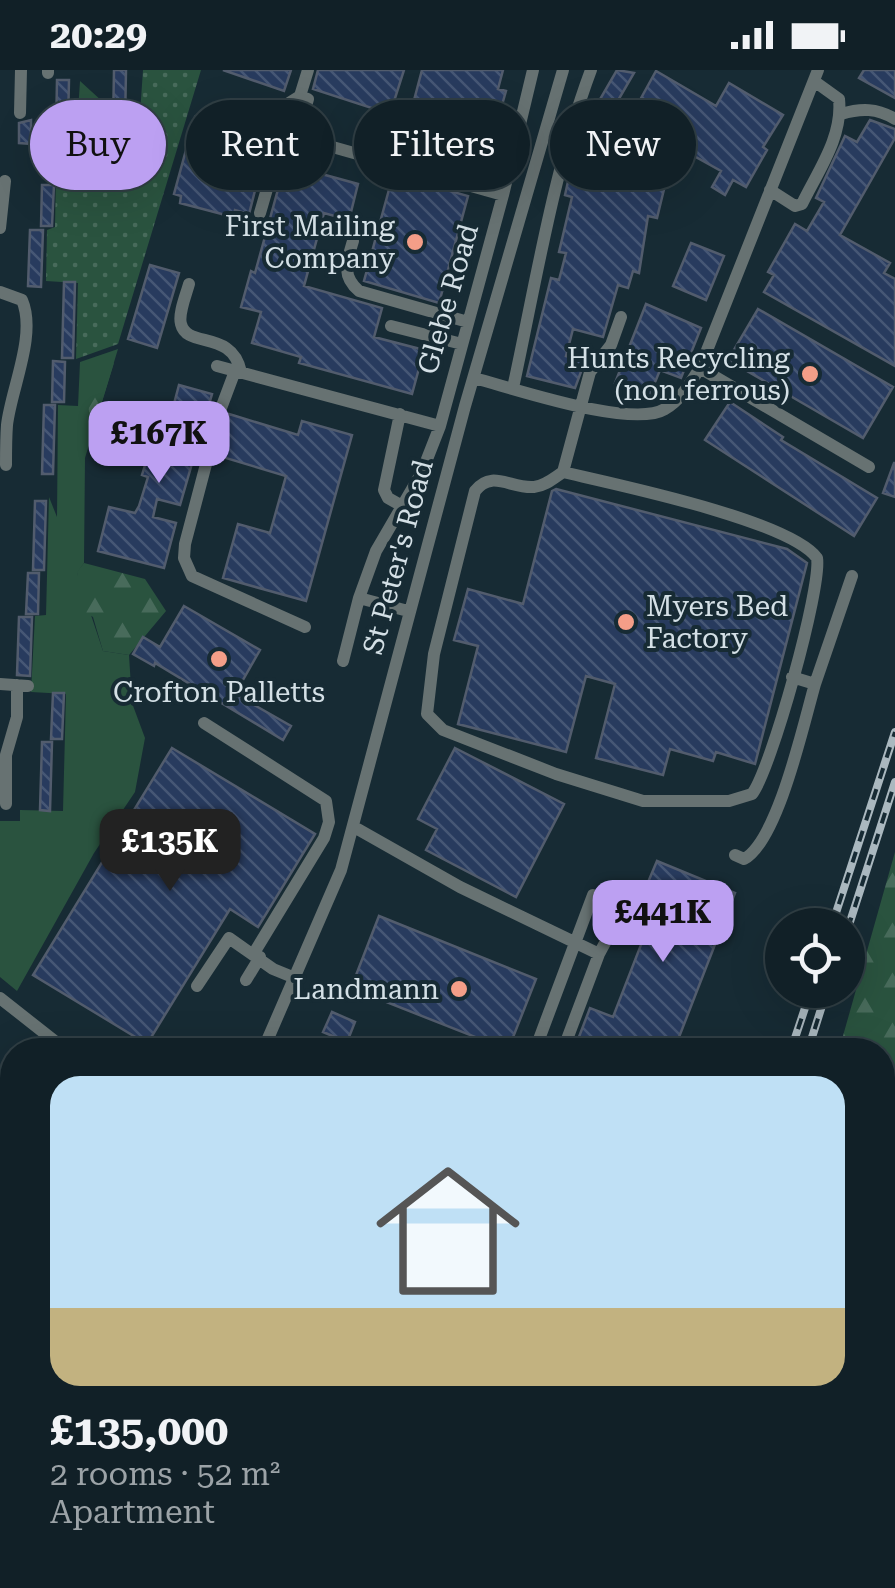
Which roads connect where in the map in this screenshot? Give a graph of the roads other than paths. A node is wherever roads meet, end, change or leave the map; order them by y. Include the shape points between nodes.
1 (21, 70) edge
2 (308, 70) edge
3 (533, 70) edge
4 (563, 70) edge
5 (590, 70) edge
6 (816, 76) edge
7 (300, 96) junction
8 (294, 100) edge
9 (307, 100) edge
10 (20, 113) dead end
11 (840, 114) junction
12 (895, 119) edge
13 (5, 182) dead end
14 (267, 190) edge
15 (485, 190) edge
16 (770, 190) junction
17 (503, 195) junction
18 (260, 213) dead end
19 (0, 228) edge
20 (353, 241) dead end
21 (189, 284) dead end
22 (0, 292) edge
23 (622, 317) dead end
24 (468, 322) junction
25 (391, 326) dead end
26 (462, 344) junction
27 (217, 366) dead end
28 (700, 368) junction
29 (238, 371) junction
30 (474, 378) junction
31 (513, 388) junction
32 (578, 406) junction
33 (400, 414) junction
34 (440, 426) junction
35 (6, 465) dead end
36 (869, 467) dead end
37 (563, 472) junction
38 (404, 508) junction
39 (852, 576) dead end
40 (359, 598) junction
41 (408, 611) junction
42 (304, 627) dead end
43 (343, 662) dead end
44 (792, 678) junction
45 (0, 684) edge
46 (814, 684) junction
47 (204, 723) dead end
48 (772, 747) junction
49 (795, 754) junction
50 (6, 804) dead end
51 (354, 827) junction
52 (735, 855) dead end
53 (593, 895) dead end
54 (642, 927) dead end
55 (577, 944) junction
56 (599, 954) junction
57 (257, 955) junction
58 (295, 978) junction
59 (246, 980) dead end
60 (197, 986) dead end
61 (0, 998) edge
62 (51, 1038) edge
63 (268, 1038) edge
64 (540, 1038) edge
65 (568, 1038) edge

1 - 10 street
2 - 7 street
3 - 17 street, Glebe Road
4 - 30 street, St Peter's Road
5 - 31 street
6 - 11 street via 839,99
6 - 16 street
7 - 8 street
7 - 9 street
11 - 12 street via 883,111
11 - 16 street via 802,204
13 - 19 street
14 - 18 street
15 - 17 street
16 - 28 street
17 - 24 street, Glebe Road
20 - 24 street via 346,276 359,291
21 - 29 street via 183,330 227,347 238,356
22 - 35 street via 22,300 26,310
23 - 32 street
24 - 26 street, Glebe Road
25 - 26 street
26 - 34 street, Glebe Road
27 - 29 street
28 - 32 street via 664,410 643,416
28 - 36 street
29 - 33 street
29 - 42 street via 208,454 184,558 201,582
30 - 31 street
30 - 41 street, St Peter's Road
31 - 32 street
32 - 37 street
33 - 34 street
33 - 38 street via 384,490
34 - 38 street, Glebe Road
37 - 44 street via 769,528 812,552 818,582
37 - 48 street via 540,486 491,479 474,491 434,654 427,714 444,730 643,801 729,801 752,794
38 - 40 street, Glebe Road via 376,551
39 - 46 street
40 - 41 street
40 - 43 street, Glebe Road
41 - 51 street, St Peter's Road
44 - 46 street
44 - 48 street
45 - 50 street via 23,686 6,754
46 - 49 street
47 - 57 street via 326,801 330,822 324,838
48 - 49 street
49 - 52 street via 762,842 753,854
51 - 55 street
51 - 58 street, St Peter's Road
53 - 55 street
54 - 56 street via 619,917
55 - 56 street
55 - 64 street
56 - 65 street
57 - 58 street
57 - 59 street
57 - 60 street via 229,938
58 - 63 street, St Peter's Road
61 - 62 street

